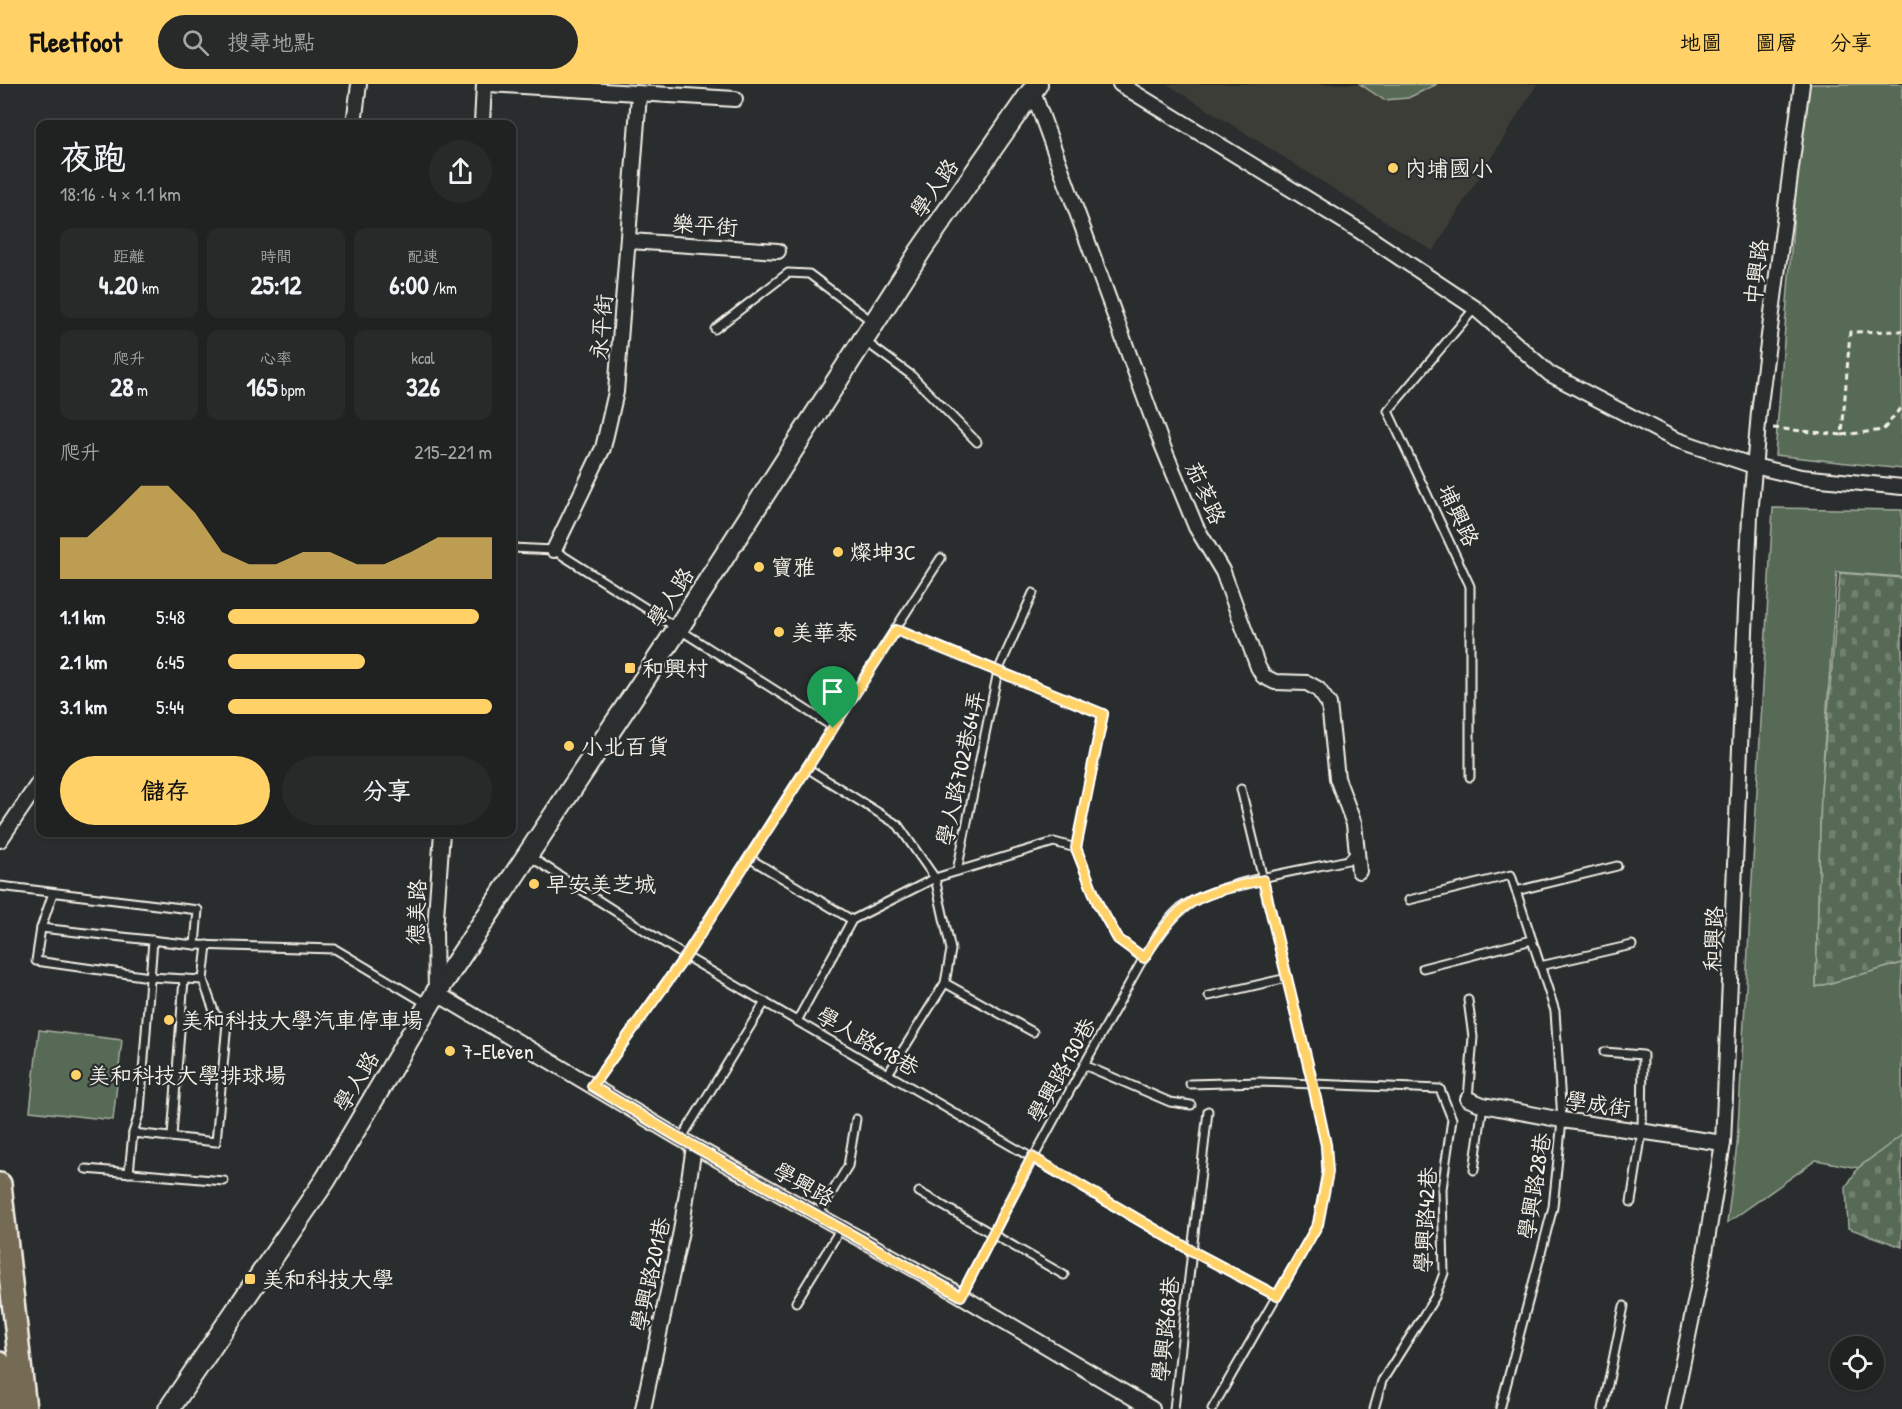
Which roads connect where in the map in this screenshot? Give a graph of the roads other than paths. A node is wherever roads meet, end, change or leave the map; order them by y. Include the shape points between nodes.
1 (359, 84) edge
2 (484, 84) edge
3 (489, 84) edge
4 (1120, 84) edge
5 (1802, 84) edge
6 (1035, 88) edge
7 (639, 95) junction
8 (735, 99) dead end
9 (354, 120) edge
10 (482, 120) edge
11 (630, 242) junction
12 (778, 251) dead end
13 (1474, 308) junction
14 (876, 323) junction
15 (715, 329) dead end
16 (863, 339) junction
17 (977, 442) dead end
18 (1754, 466) junction
19 (1902, 487) edge
20 (516, 548) edge
21 (554, 550) junction
22 (941, 558) dead end
23 (1033, 593) dead end
24 (677, 630) junction
25 (896, 630) junction
26 (998, 671) junction
27 (833, 728) junction
28 (807, 768) junction
29 (1470, 777) dead end
30 (36, 787) edge
31 (1241, 789) dead end
32 (442, 837) edge
33 (0, 840) edge
34 (1076, 848) junction
35 (1357, 850) junction
36 (528, 855) junction
37 (748, 858) junction
38 (1617, 866) dead end
39 (957, 871) junction
40 (1359, 872) dead end
41 (935, 878) junction
42 (1263, 880) junction
43 (0, 885) edge
44 (1516, 891) junction
45 (53, 893) junction
46 (1409, 900) dead end
47 (852, 920) junction
48 (41, 928) junction
49 (153, 940) junction
50 (1532, 940) junction
51 (195, 945) junction
52 (207, 945) junction
53 (1632, 945) dead end
54 (686, 956) junction
55 (1144, 958) junction
56 (1540, 966) junction
57 (1423, 968) dead end
58 (150, 977) junction
59 (1287, 978) junction
60 (184, 979) junction
61 (203, 980) junction
62 (945, 983) junction
63 (1209, 996) dead end
64 (433, 999) junction
65 (1468, 1000) dead end
66 (765, 1002) junction
67 (797, 1021) junction
68 (1033, 1032) dead end
69 (1604, 1052) dead end
70 (1084, 1065) junction
71 (888, 1074) junction
72 (1190, 1084) dead end
73 (1313, 1085) junction
74 (592, 1086) junction
75 (1468, 1099) joint
76 (1191, 1105) dead end
77 (1483, 1105) junction
78 (1208, 1111) dead end
79 (856, 1119) dead end
80 (1562, 1120) junction
81 (1642, 1132) junction
82 (133, 1133) junction
83 (172, 1137) junction
84 (681, 1139) junction
85 (1723, 1143) junction
86 (694, 1147) junction
87 (1032, 1157) junction
88 (86, 1168) dead end
89 (1474, 1170) dead end
90 (129, 1173) junction
91 (224, 1181) dead end
92 (0, 1184) edge
93 (919, 1192) dead end
94 (1631, 1202) dead end
95 (818, 1215) junction
96 (841, 1228) junction
97 (993, 1234) junction
98 (1192, 1251) junction
99 (1064, 1275) dead end
100 (961, 1296) junction
101 (1277, 1296) junction
102 (796, 1302) dead end
103 (1624, 1306) dead end
104 (0, 1363) edge
105 (21, 1408) edge
106 (170, 1409) edge
107 (643, 1409) edge
108 (1152, 1409) edge
109 (1174, 1409) edge
110 (1212, 1409) edge
111 (1374, 1409) edge
112 (1500, 1409) edge
113 (1603, 1409) edge
114 (1673, 1409) edge

1 - 9 street
2 - 10 street
3 - 7 street
4 - 13 street via 1358,230
5 - 18 street, 中興路
6 - 14 main road, 學人路 via 921,250
6 - 35 street, 茄苳路 via 1161,442 1196,527 1223,572 1258,667 1263,676 1275,682 1307,683 1318,689 1329,704 1337,778 1354,824
7 - 8 street
7 - 11 street, 永平街
11 - 12 street, 樂平街
11 - 21 street, 永平街 via 616,392 603,448
13 - 18 street via 1550,374 1674,439
13 - 29 lane, 埔興路 via 1388,411 1470,585
14 - 15 lane via 809,274 788,273
14 - 16 main road, 學人路
16 - 17 lane via 911,375
16 - 24 main road, 學人路
18 - 19 street via 1801,477
18 - 85 street, 和興路
20 - 21 lane
21 - 24 lane
22 - 25 lane
23 - 26 lane, 學人路702巷64弄
24 - 27 lane
24 - 36 main road, 學人路
25 - 26 lane
25 - 27 lane
26 - 34 lane via 1103,714
26 - 39 lane, 學人路702巷64弄
27 - 28 lane
28 - 37 lane
28 - 41 lane via 898,825
30 - 33 street
31 - 42 lane
32 - 64 street, 德美路
34 - 39 lane via 1054,842
34 - 55 lane via 1098,904 1118,939
35 - 40 street, 茄苳路
35 - 42 lane, 學興路130巷 via 1347,860
36 - 54 lane, 學人路618巷
36 - 64 main road, 學人路
37 - 47 lane
37 - 54 lane
38 - 44 lane
39 - 41 lane
41 - 47 lane
41 - 62 lane via 951,950
42 - 55 lane, 學興路130巷 via 1206,892 1179,909
42 - 59 lane
43 - 45 lane
44 - 46 lane via 1511,875
44 - 50 lane, 學興路28巷
45 - 48 lane
45 - 51 lane via 198,910
47 - 67 lane
48 - 49 lane
48 - 58 lane via 36,961
49 - 51 lane
49 - 58 lane
50 - 56 lane, 學興路28巷
50 - 57 lane
51 - 52 lane
52 - 61 lane
52 - 64 lane via 335,949
53 - 56 lane
54 - 66 lane, 學人路618巷
54 - 74 lane
55 - 70 lane, 學興路130巷
56 - 80 lane, 學興路28巷 via 1555,1011
58 - 60 lane
58 - 82 lane via 140,1111
59 - 63 lane
59 - 73 lane
60 - 61 lane
60 - 83 lane
61 - 83 lane via 215,1014 227,1023 216,1142
62 - 68 lane
62 - 71 lane
64 - 74 street, 學興路
64 - 106 main road, 學人路 via 326,1179
65 - 75 lane via 1473,1037
66 - 67 lane, 學人路618巷
66 - 84 lane
67 - 71 lane, 學人路618巷
69 - 81 lane via 1643,1055
70 - 76 lane via 1170,1102
70 - 87 lane, 學興路130巷
71 - 87 lane, 學人路618巷
72 - 73 lane, 學興路42巷
73 - 101 lane via 1326,1145 1325,1197 1318,1224
73 - 111 lane, 學興路42巷 via 1440,1089 1452,1119 1442,1189 1444,1273 1435,1297 1382,1381
74 - 84 street, 學興路
75 - 77 street, 學成街
77 - 80 street, 學成街
77 - 89 lane
78 - 98 lane, 學興路68巷
79 - 95 lane via 848,1166
80 - 81 street, 學成街
80 - 112 lane, 學興路28巷 via 1553,1207
81 - 85 street, 學成街
81 - 94 lane
82 - 83 lane
82 - 90 lane
84 - 86 street, 學興路
85 - 114 street, 和興路
86 - 95 street, 學興路
86 - 107 street, 學興路201巷 via 681,1231
87 - 97 lane, 學興路130巷
87 - 98 lane, 學人路618巷
88 - 90 lane
90 - 91 lane
92 - 105 main road
93 - 97 lane
95 - 96 street, 學興路
96 - 100 street, 學興路
96 - 102 lane
97 - 99 lane
97 - 100 lane, 學興路130巷
98 - 101 lane, 學人路618巷
98 - 109 lane, 學興路68巷
100 - 108 street, 學興路
101 - 110 lane
103 - 113 lane
104 - 105 main road

